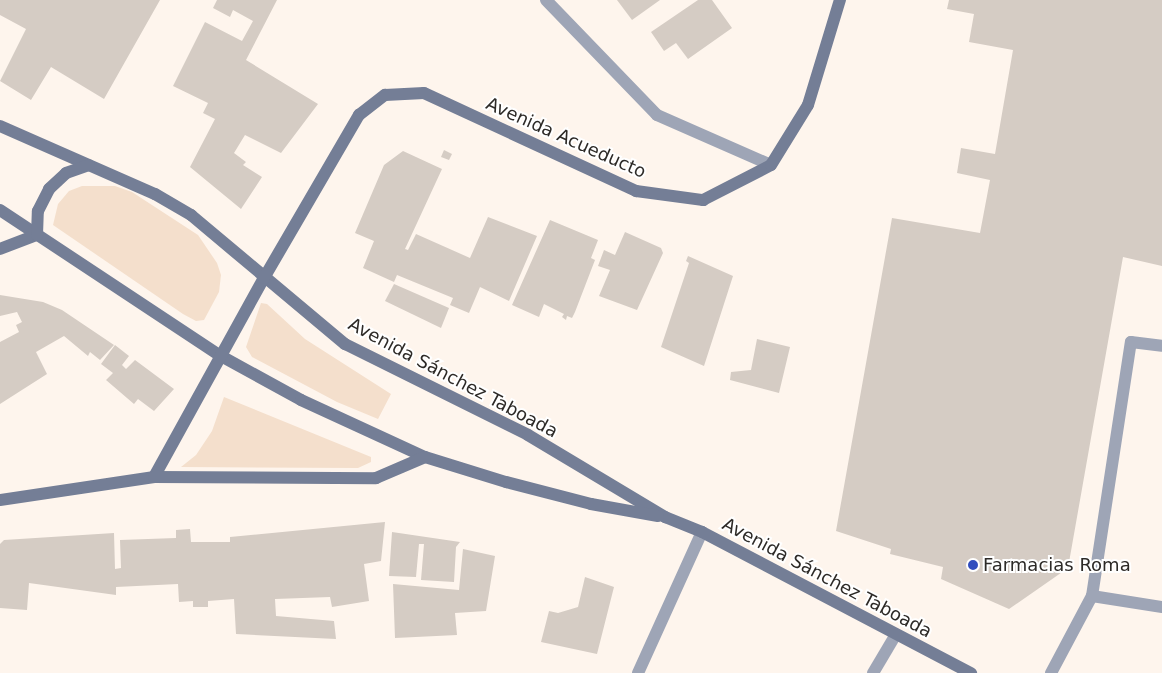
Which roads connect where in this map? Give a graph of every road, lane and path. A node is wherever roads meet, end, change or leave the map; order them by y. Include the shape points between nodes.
1 (546, 0) edge
2 (840, 0) edge
3 (0, 126) edge
4 (771, 164) junction
5 (89, 165) junction
6 (0, 210) edge
7 (37, 235) junction
8 (0, 249) edge
9 (264, 278) junction
10 (1162, 346) edge
11 (221, 356) junction
12 (425, 457) junction
13 (154, 477) junction
14 (0, 500) edge
15 (665, 517) junction
16 (702, 532) junction
17 (1092, 596) junction
18 (1162, 607) edge
19 (896, 636) junction
20 (638, 673) edge
21 (873, 673) edge
22 (971, 673) edge
23 (1051, 673) edge

1 - 4 street via 656,115
2 - 4 main road via 808,105
3 - 5 main road, Avenida Sánchez Taboada
4 - 9 main road, Avenida Acueducto via 703,200 636,191 424,93 386,95 359,115
5 - 7 main road via 66,173 49,189 38,211
5 - 9 main road, Avenida Sánchez Taboada via 155,194 191,215 235,249
6 - 7 main road, Avenida Sánchez Taboada
7 - 8 main road
7 - 11 main road, Avenida Sánchez Taboada
9 - 11 main road, Avenida Acueducto
9 - 15 main road, Avenida Sánchez Taboada via 345,344 528,435
10 - 17 street via 1130,342
11 - 12 main road, Avenida Sánchez Taboada via 301,400
11 - 13 main road, Avenida Acueducto
12 - 13 main road via 376,478
12 - 15 main road, Avenida Sánchez Taboada via 553,494
13 - 14 main road
15 - 16 main road, Avenida Sánchez Taboada
16 - 19 main road, Avenida Sánchez Taboada
16 - 20 street
17 - 18 street
17 - 23 street
19 - 21 street
19 - 22 main road, Avenida Sánchez Taboada

